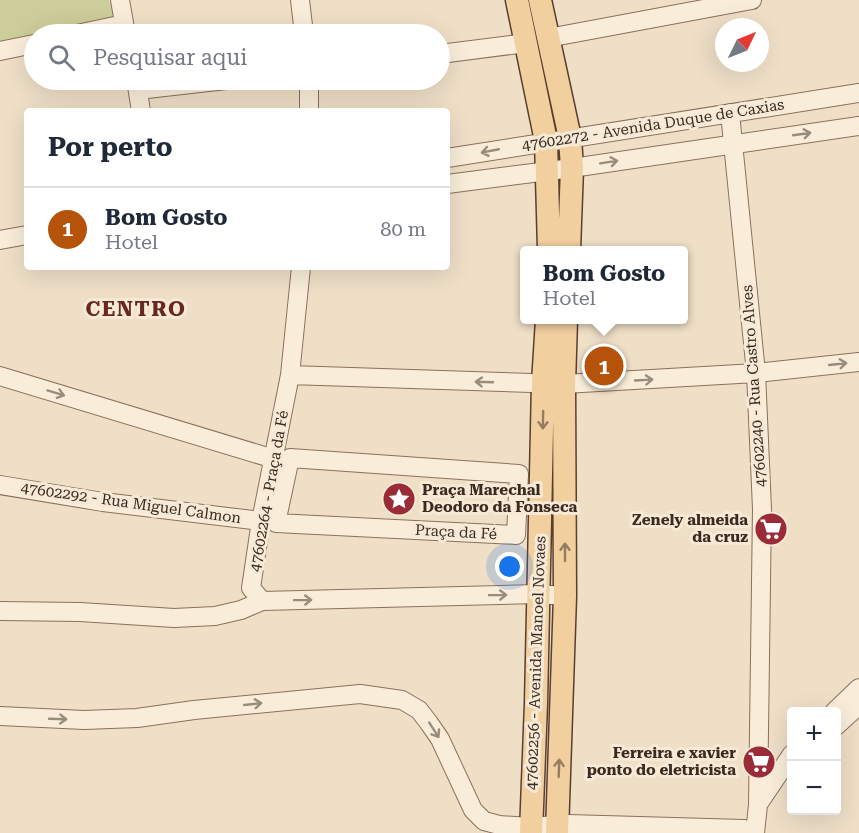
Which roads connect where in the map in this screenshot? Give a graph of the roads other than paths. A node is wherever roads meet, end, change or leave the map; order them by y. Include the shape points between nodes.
1 (120, 0) edge
2 (300, 0) edge
3 (517, 0) edge
4 (540, 0) edge
5 (752, 0) edge
6 (124, 24) edge
7 (303, 24) edge
8 (537, 41) junction
9 (24, 46) edge
10 (0, 51) edge
11 (450, 53) edge
12 (138, 90) edge
13 (309, 90) edge
14 (859, 93) edge
15 (141, 108) edge
16 (309, 108) edge
17 (730, 113) junction
18 (859, 126) edge
19 (570, 138) junction
20 (546, 141) junction
21 (733, 144) junction
22 (450, 157) edge
23 (572, 168) junction
24 (548, 171) junction
25 (450, 184) edge
26 (24, 236) edge
27 (0, 240) edge
28 (549, 246) edge
29 (569, 246) edge
30 (301, 270) edge
31 (547, 324) edge
32 (565, 324) edge
33 (859, 362) edge
34 (756, 373) junction
35 (290, 375) junction
36 (0, 376) edge
37 (554, 384) junction
38 (274, 459) junction
39 (0, 485) edge
40 (278, 513) joint
41 (261, 521) junction
42 (538, 594) junction
43 (565, 596) junction
44 (262, 601) junction
45 (0, 611) edge
46 (859, 688) edge
47 (859, 705) edge
48 (838, 707) edge
49 (0, 716) edge
50 (841, 722) edge
51 (787, 761) edge
52 (787, 779) edge
53 (758, 805) junction
54 (531, 830) edge
55 (557, 830) edge
56 (696, 833) edge
57 (754, 833) edge

1 - 6 street
2 - 7 street
3 - 8 main road
4 - 8 main road
5 - 8 street
8 - 11 street
8 - 19 main road
8 - 20 main road
9 - 10 street
12 - 15 street
13 - 16 street
14 - 17 street, 47602272 - Avenida Duque de Caxias
17 - 19 street, 47602272 - Avenida Duque de Caxias
17 - 21 street, 47602240 - Rua Castro Alves
21 -> 18 street, 47602272 - Avenida Duque de Caxias
19 - 20 street, 47602272 - Avenida Duque de Caxias
19 - 23 main road
20 -> 22 street, 47602272 - Avenida Duque de Caxias
20 - 24 main road
23 -> 21 street, 47602272 - Avenida Duque de Caxias
21 - 34 street, 47602240 - Rua Castro Alves
23 - 24 street, 47602272 - Avenida Duque de Caxias
23 - 29 main road
24 - 25 street, 47602272 - Avenida Duque de Caxias
24 - 28 main road
26 - 27 street
30 - 35 street, 47602264 - Praça da Fé
31 - 37 main road, 47602256 - Avenida Manoel Novaes
32 - 37 main road, 47602256 - Avenida Manoel Novaes
34 -> 33 street
37 -> 34 street
34 - 53 street, 47602240 - Rua Castro Alves via 762,509
37 -> 35 street
35 - 38 street, 47602264 - Praça da Fé
36 -> 38 street
37 -> 42 main road, 47602256 - Avenida Manoel Novaes
43 -> 37 main road, 47602256 - Avenida Manoel Novaes
38 - 41 street, 47602264 - Praça da Fé
39 - 41 street, 47602292 - Rua Miguel Calmon
40 - 40 street, Praça da Fé via 290,458 519,474 516,535 276,523
41 - 44 street, 47602264 - Praça da Fé via 251,588
42 - 43 street
44 -> 42 street
42 - 54 main road, 47602256 - Avenida Manoel Novaes
55 -> 43 main road, 47602256 - Avenida Manoel Novaes
44 - 45 street via 215,616 174,618
46 - 48 street
47 - 50 street
49 -> 54 street via 137,718 360,694 402,700 419,710 440,739 473,810 484,821
51 - 53 street
52 - 53 street
53 - 57 street, 47602240 - Rua Castro Alves
54 - 55 street
55 - 56 street
55 - 57 street via 568,824 744,829

